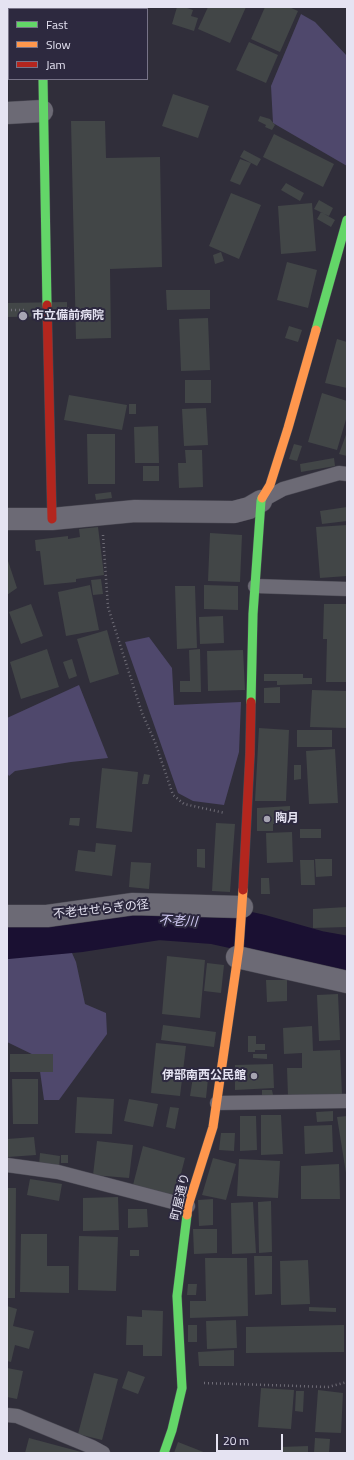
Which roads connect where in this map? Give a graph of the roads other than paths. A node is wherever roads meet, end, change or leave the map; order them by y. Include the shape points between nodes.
1 (43, 80) edge
2 (42, 111) junction
3 (7, 114) edge
4 (347, 220) edge
5 (347, 474) edge
6 (261, 501) junction
7 (7, 519) edge
8 (52, 519) junction
9 (255, 586) junction
10 (347, 589) edge
11 (242, 907) junction
12 (7, 916) edge
13 (238, 952) junction
14 (347, 982) edge
15 (347, 1101) edge
16 (218, 1103) junction
17 (7, 1165) edge
18 (188, 1206) junction
19 (7, 1415) edge
20 (103, 1453) edge
21 (164, 1453) edge

1 - 2 street
2 - 3 street
2 - 8 street
4 - 6 street via 270,485
5 - 6 lane via 339,473 283,488
6 - 8 street via 234,512 135,511
6 - 9 street, 町屋通り
7 - 8 street
9 - 10 lane
9 - 11 street, 町屋通り
11 - 12 street, 不老せせらぎの径 via 133,904 47,916
11 - 13 street, 町屋通り
13 - 14 street
13 - 16 street, 町屋通り
15 - 16 lane
16 - 18 street, 町屋通り
17 - 18 lane via 58,1172
18 - 21 street, 町屋通り via 177,1296 182,1388
19 - 20 lane via 17,1416

